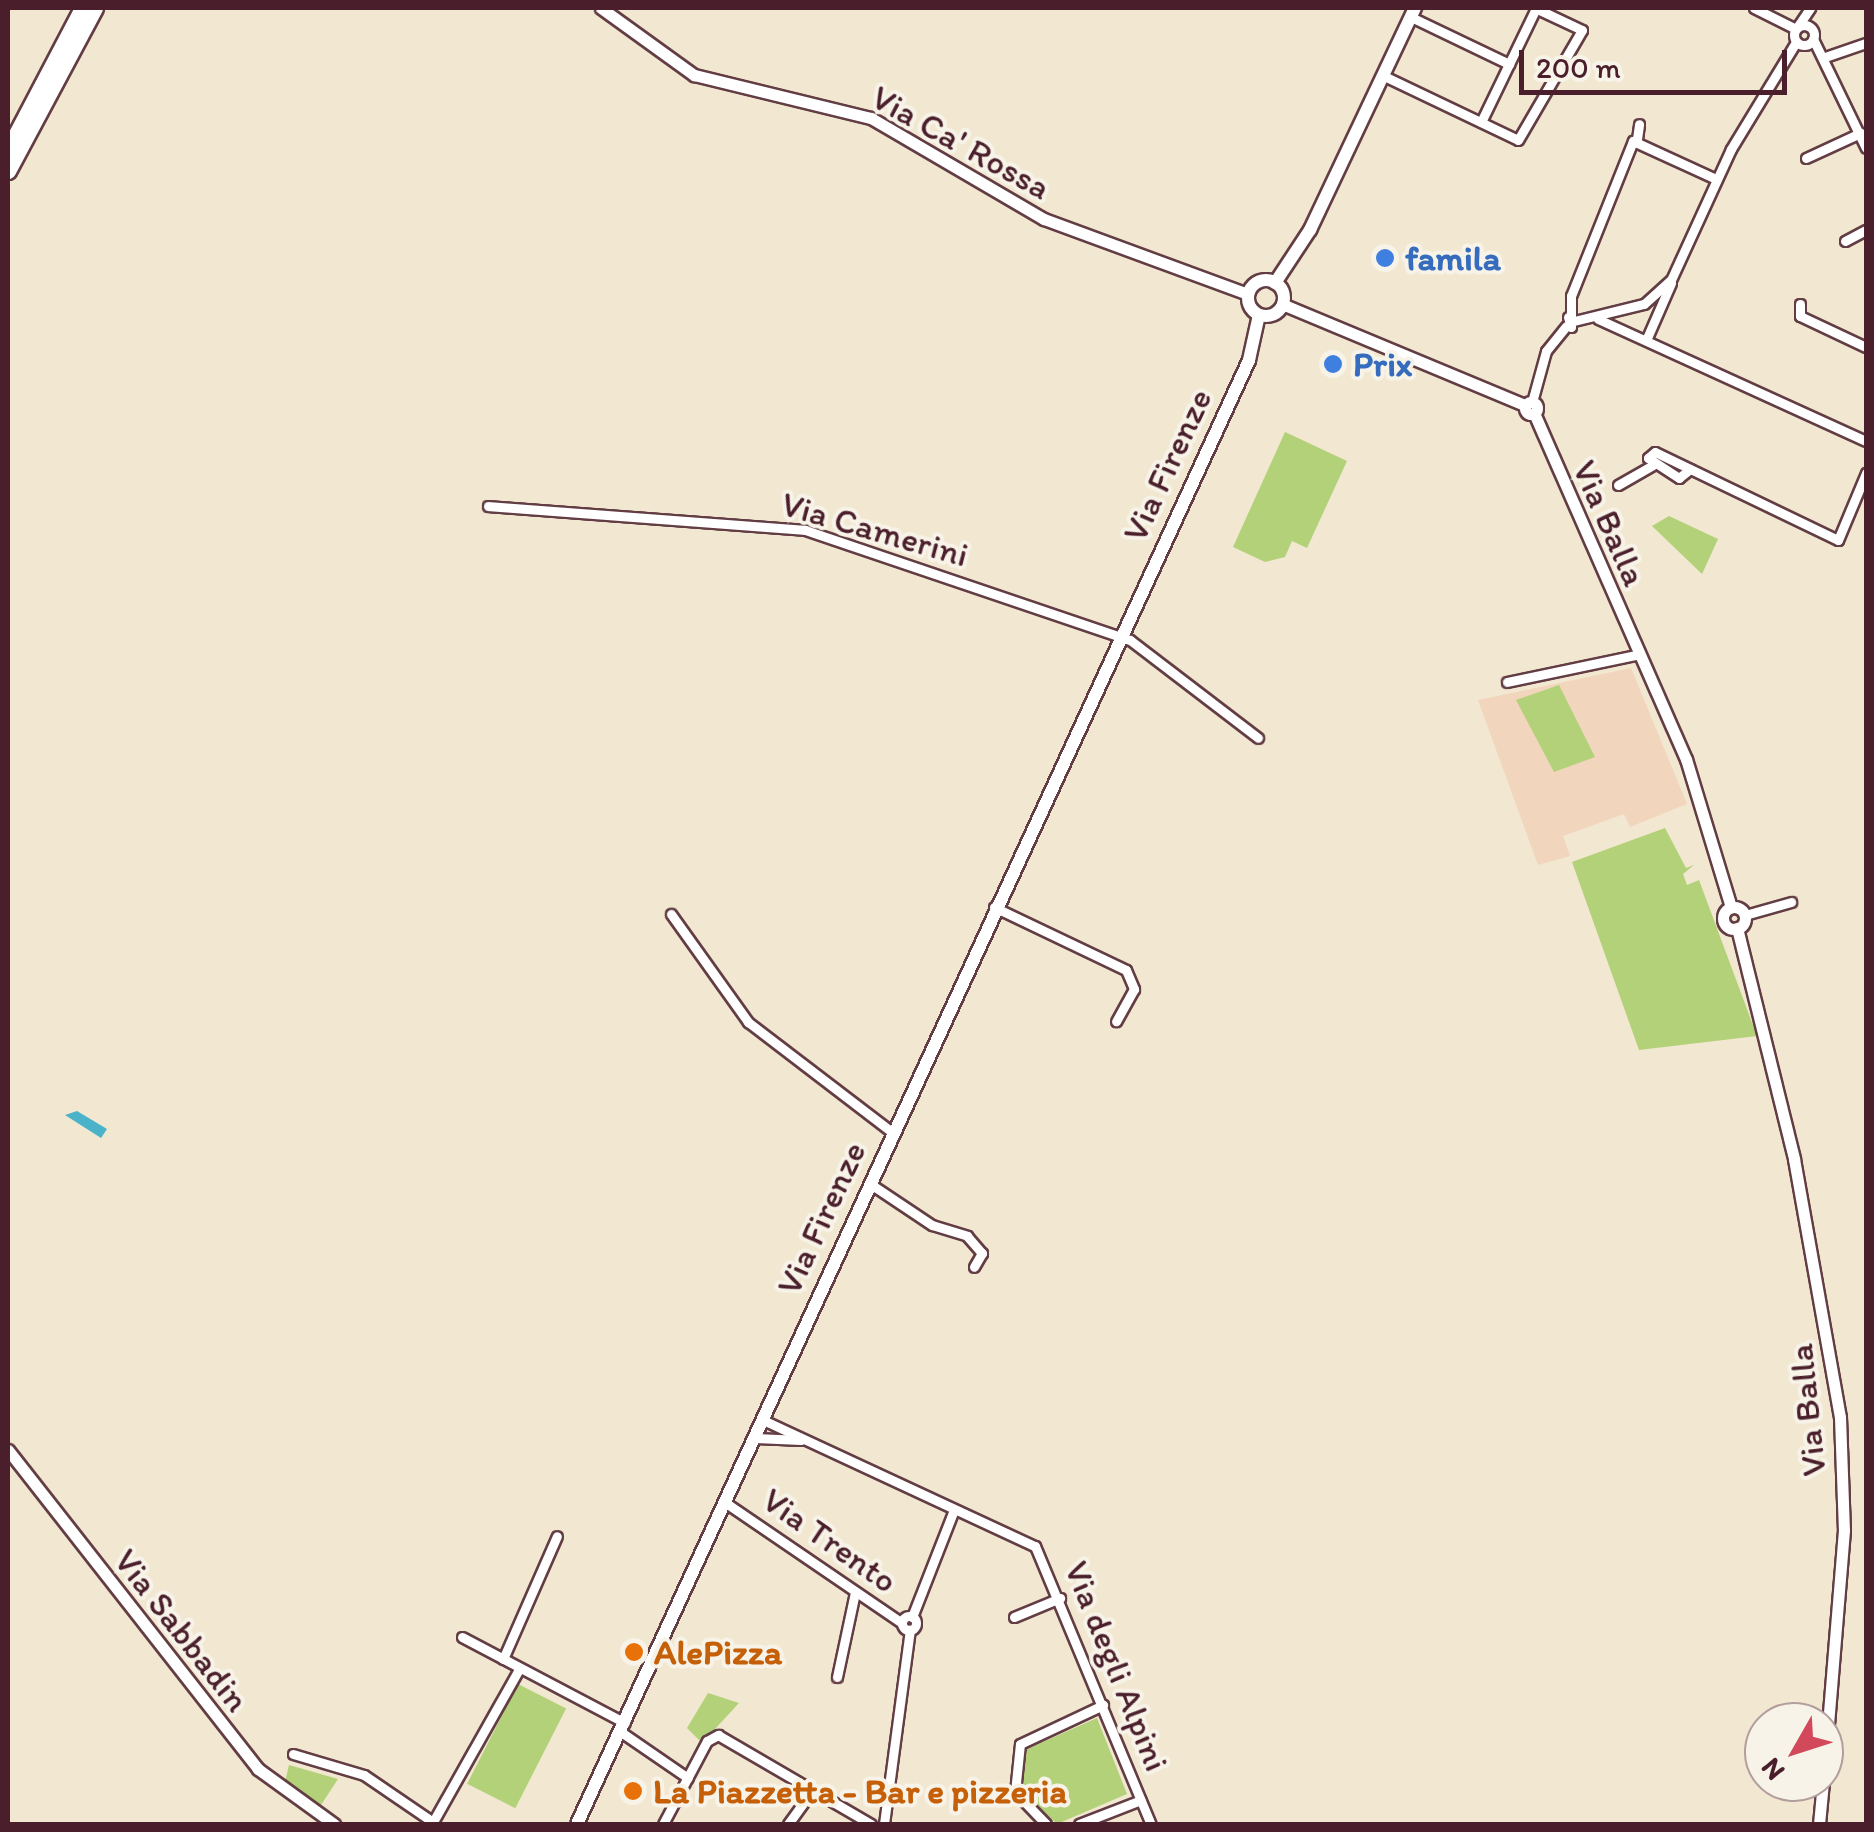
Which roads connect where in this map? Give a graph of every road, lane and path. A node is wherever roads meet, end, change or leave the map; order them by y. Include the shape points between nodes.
1 (82, 8) edge
2 (96, 8) edge
3 (601, 8) edge
4 (1535, 8) edge
5 (1754, 8) edge
6 (1810, 8) edge
7 (1413, 12) edge
8 (1797, 28) junction
9 (1813, 39) junction
10 (1796, 42) junction
11 (1866, 44) edge
12 (1825, 57) junction
13 (1509, 64) junction
14 (1384, 76) junction
15 (1481, 122) junction
16 (1639, 124) dead end
17 (1860, 133) junction
18 (1637, 139) junction
19 (1866, 148) edge
20 (8, 149) edge
21 (1806, 158) dead end
22 (8, 171) edge
23 (1716, 179) junction
24 (1866, 230) edge
25 (1845, 241) dead end
26 (1672, 280) junction
27 (1275, 283) junction
28 (1248, 294) junction
29 (1650, 300) junction
30 (1282, 304) junction
31 (1800, 304) dead end
32 (1621, 311) junction
33 (1260, 314) junction
34 (1595, 318) junction
35 (1570, 322) junction
36 (1653, 324) junction
37 (1627, 329) junction
38 (1646, 338) junction
39 (1866, 347) edge
40 (1530, 406) junction
41 (1866, 441) edge
42 (1866, 473) edge
43 (1618, 485) dead end
44 (488, 506) dead end
45 (1119, 636) junction
46 (1640, 654) junction
47 (1507, 682) dead end
48 (1258, 738) dead end
49 (1791, 902) dead end
50 (1730, 907) junction
51 (994, 908) junction
52 (672, 914) dead end
53 (1745, 914) junction
54 (1737, 928) junction
55 (1116, 1021) dead end
56 (893, 1133) junction
57 (869, 1183) junction
58 (974, 1267) dead end
59 (763, 1420) junction
60 (755, 1438) junction
61 (801, 1440) junction
62 (8, 1450) edge
63 (726, 1503) junction
64 (954, 1510) junction
65 (557, 1536) dead end
66 (855, 1592) junction
67 (1060, 1598) junction
68 (1014, 1617) dead end
69 (908, 1623) junction
70 (462, 1637) dead end
71 (503, 1659) junction
72 (518, 1672) junction
73 (837, 1677) dead end
74 (1828, 1702) edge
75 (1103, 1705) junction
76 (623, 1728) junction
77 (293, 1754) dead end
78 (688, 1778) junction
79 (812, 1790) junction
80 (1141, 1800) junction
81 (433, 1822) edge
82 (580, 1823) edge
83 (334, 1824) edge
84 (664, 1824) edge
85 (788, 1824) edge
86 (871, 1824) edge
87 (884, 1824) edge
88 (1046, 1824) edge
89 (1079, 1824) edge
90 (1151, 1824) edge

1 - 20 highway
2 - 22 highway
3 - 28 street, Via Ca' Rossa via 694,75 871,118 1044,219
4 - 13 street
4 - 15 street via 1582,30 1518,140
5 - 8 street
6 - 8 street
7 - 13 street
7 - 14 main road
8 - 9 street
8 - 10 street
9 - 10 street
9 - 12 street
10 - 23 street
11 - 12 street
12 - 17 street
13 - 15 street
14 - 15 street
14 - 27 main road
16 - 18 street
17 - 19 street
17 - 21 street
18 - 23 street
18 - 35 street
23 - 26 street
24 - 25 street
26 - 29 street
26 - 36 street
27 - 28 main road via 1260,281
27 - 30 main road
28 - 33 main road
29 - 32 street
29 - 36 street
30 - 33 main road
30 - 40 street
31 - 39 street via 1800,316
32 - 34 street
32 - 37 street
33 - 45 main road, Via Firenze via 1249,360
34 - 35 street
34 - 37 street
35 - 40 street via 1546,352
36 - 38 street
37 - 38 street
38 - 41 street
40 - 46 street, Via Balla
42 - 43 street via 1838,540 1655,452 1654,465
44 - 45 street, Via Camerini via 676,526 786,526
45 - 48 street
45 - 51 main road, Via Firenze
46 - 47 street
46 - 50 street, Via Balla via 1701,799
49 - 53 street
50 - 53 street
50 - 54 street, Via Balla via 1724,921
51 - 55 street via 1126,970 1134,989
51 - 56 main road, Via Firenze
52 - 56 street via 748,1022
53 - 54 street
54 - 74 street, Via Balla via 1794,1159 1843,1445
56 - 57 main road, Via Firenze
57 - 58 street via 932,1225 967,1236 982,1253
57 - 59 main road, Via Firenze
59 - 60 main road, Via Firenze
59 - 61 street, Via degli Alpini
60 - 61 street, Via degli Alpini
60 - 63 main road, Via Firenze
61 - 64 street, Via degli Alpini
62 - 83 street, Via Sabbadin via 258,1769
63 - 66 street, Via Trento
63 - 76 main road, Via Firenze
64 - 67 street, Via degli Alpini via 1035,1546
64 - 69 street, Via Trento
65 - 71 street
66 - 69 street, Via Trento
66 - 73 street
67 - 68 street
67 - 75 street, Via degli Alpini
69 - 87 street, Via Trento
70 - 71 street
71 - 72 street
72 - 76 street
72 - 81 street
75 - 80 street, Via degli Alpini
75 - 88 street via 1020,1744 1015,1792
76 - 78 street
76 - 82 main road, Via Firenze
77 - 81 street via 352,1769
78 - 79 street via 718,1735
78 - 84 street
79 - 85 street
79 - 86 street
80 - 89 street
80 - 90 street, Via degli Alpini

